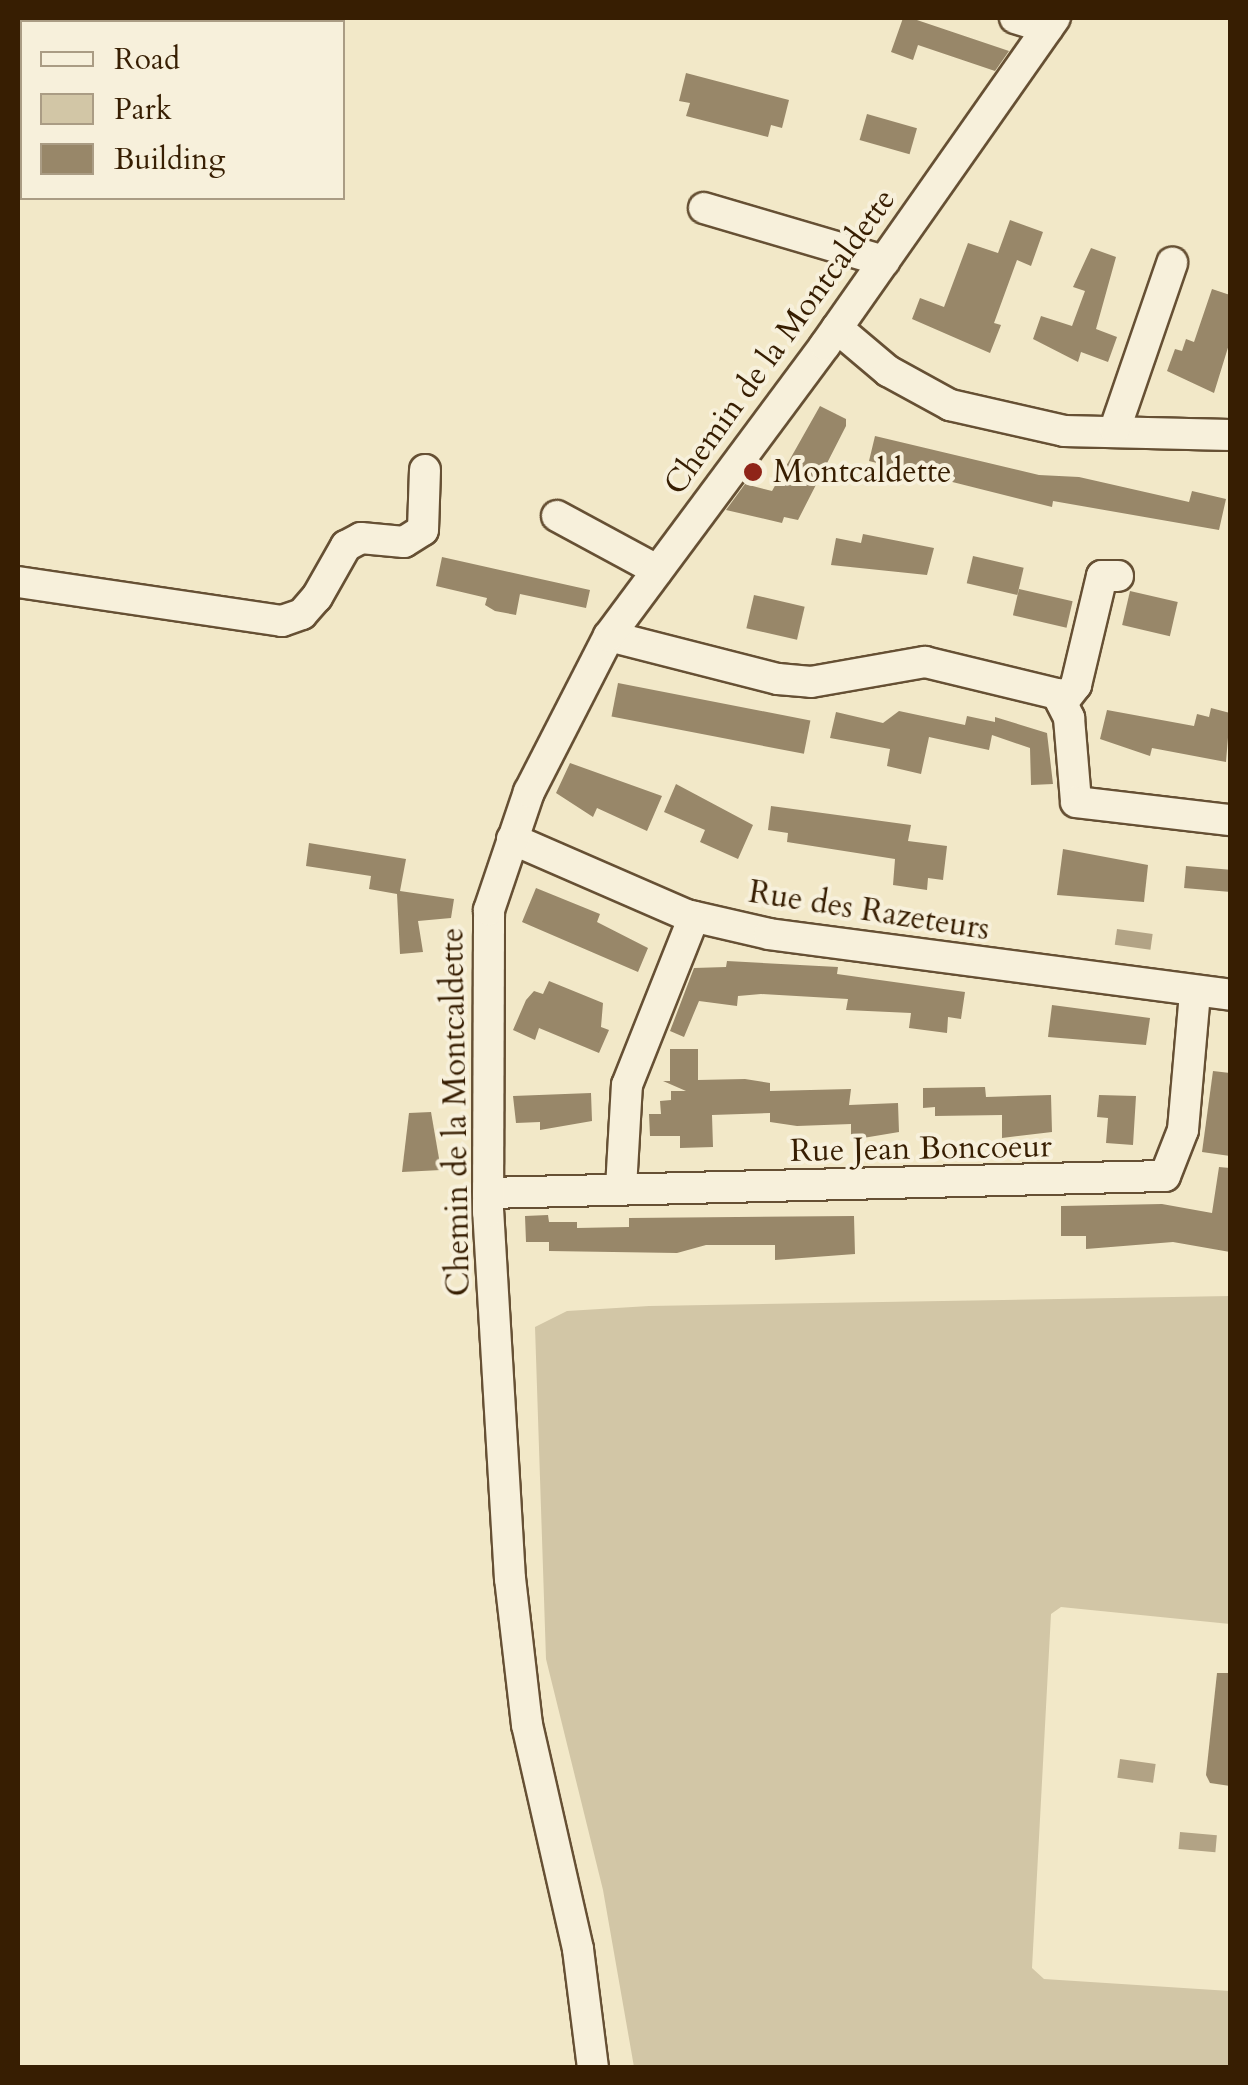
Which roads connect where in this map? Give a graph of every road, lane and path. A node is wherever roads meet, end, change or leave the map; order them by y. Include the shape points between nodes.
1 (1015, 18) edge
2 (1052, 23) edge
3 (704, 208) dead end
4 (884, 261) junction
5 (1172, 263) dead end
6 (838, 328) junction
7 (1114, 430) junction
8 (1230, 436) edge
9 (425, 470) dead end
10 (557, 516) dead end
11 (657, 570) junction
12 (1118, 576) dead end
13 (18, 582) edge
14 (609, 636) junction
15 (1062, 704) junction
16 (1230, 820) edge
17 (512, 839) junction
18 (694, 917) junction
19 (1195, 992) junction
20 (1230, 996) edge
21 (621, 1188) junction
22 (488, 1193) junction
23 (593, 2068) edge

1 - 2 street
2 - 4 street, Chemin de la Montcaldette
3 - 4 street
4 - 6 street, Chemin de la Montcaldette
5 - 7 street
6 - 7 street via 888,371 950,405 1064,431
6 - 11 street, Chemin de la Montcaldette
7 - 8 street
9 - 13 street via 423,530 404,542 361,538 346,546 317,598 302,614 282,621
10 - 11 street
11 - 14 street, Chemin de la Montcaldette
12 - 15 street via 1102,576 1076,685
14 - 15 street via 811,682 924,662 1057,694
14 - 17 street, Chemin de la Montcaldette
15 - 16 street via 1076,802
17 - 18 street, Rue des Razeteurs
17 - 22 street, Chemin de la Montcaldette via 489,910
18 - 19 street, Rue des Razeteurs
18 - 21 street via 627,1085
19 - 20 street, Rue des Razeteurs
19 - 21 street, Rue Jean Boncoeur via 1183,1130 1166,1176
21 - 22 street, Rue Jean Boncoeur
22 - 23 street, Chemin de la Montcaldette via 527,1724 578,1949

